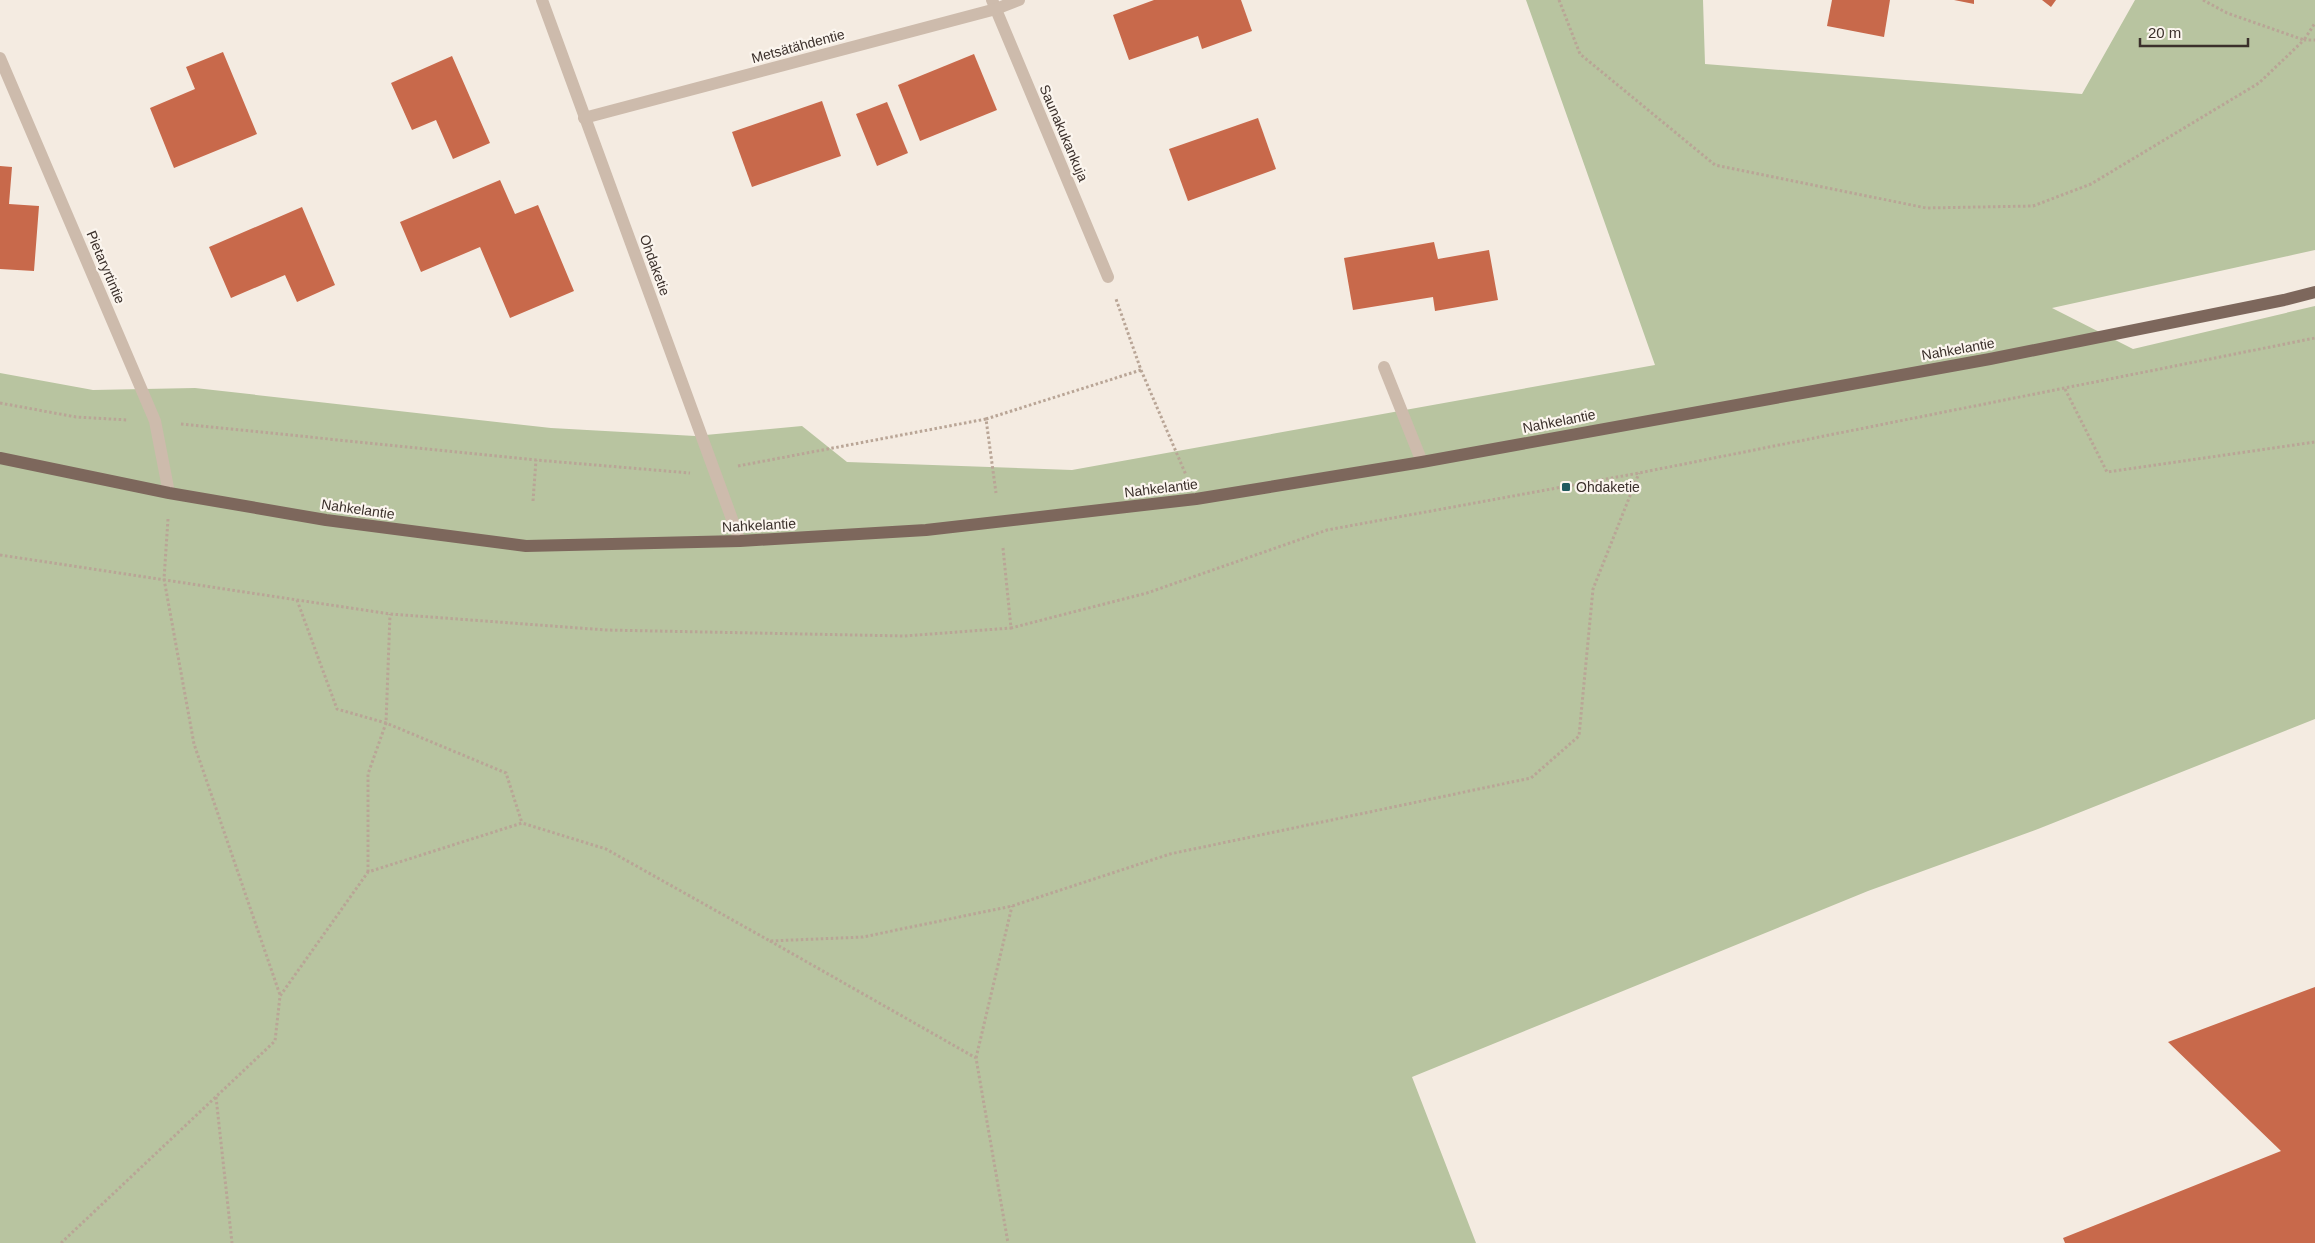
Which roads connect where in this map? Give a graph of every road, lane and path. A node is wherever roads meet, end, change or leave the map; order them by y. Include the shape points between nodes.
1 (542, 0) edge
2 (1019, 0) edge
3 (1559, 0) edge
4 (2203, 0) edge
5 (994, 5) edge
6 (2315, 23) edge
7 (2304, 40) junction
8 (2315, 40) edge
9 (0, 58) edge
10 (584, 118) junction
11 (1108, 277) joint
12 (2315, 292) edge
13 (2315, 338) edge
14 (1384, 367) dead end
15 (1141, 370) junction
16 (2065, 389) junction
17 (0, 404) edge
18 (986, 419) junction
19 (156, 421) junction
20 (2315, 442) edge
21 (0, 458) edge
22 (536, 460) junction
23 (1422, 462) junction
24 (716, 471) junction
25 (1638, 473) junction
26 (169, 493) junction
27 (996, 493) dead end
28 (1196, 499) junction
29 (533, 501) dead end
30 (740, 541) junction
31 (1003, 548) dead end
32 (0, 556) edge
33 (164, 578) junction
34 (297, 600) junction
35 (390, 614) junction
36 (1011, 628) junction
37 (386, 723) junction
38 (522, 822) junction
39 (368, 872) junction
40 (1012, 906) junction
41 (770, 941) junction
42 (280, 996) junction
43 (976, 1058) junction
44 (216, 1097) junction
45 (61, 1243) edge
46 (232, 1243) edge
47 (1008, 1243) edge

1 - 10 street, Ohdaketie
2 - 5 street, Metsätähdentie
3 - 7 path via 1580,54 1715,164 1926,208 2033,206 2091,184 2258,83
4 - 7 path via 2227,13
5 - 10 street, Metsätähdentie
5 - 11 street, Saunakukankuja
6 - 7 path
7 - 8 path
9 - 19 street, Pietaryrtintie
10 - 24 street, Ohdaketie
11 - 15 path
12 - 23 main road, Nahkelantie via 1990,359
13 - 16 path
14 - 23 street
15 - 18 path
15 - 28 path
16 - 20 path via 2107,472
16 - 25 path
17 - 19 path via 76,417
18 - 24 path
18 - 27 path
19 - 22 path
19 - 26 street, Pietaryrtintie
21 - 26 main road, Nahkelantie
22 - 24 path via 684,473
22 - 29 path
23 - 28 main road, Nahkelantie
24 - 30 street, Ohdaketie
25 - 36 path via 1327,530 1147,593
25 - 40 path via 1593,589 1579,736 1531,778 1170,854
26 - 30 main road, Nahkelantie via 326,520 526,546
26 - 33 path
28 - 30 main road, Nahkelantie via 926,530
31 - 36 path
32 - 33 path
33 - 34 path
33 - 42 path via 194,744
34 - 35 path
34 - 37 path via 337,709
35 - 36 path via 616,630 904,636
35 - 37 path
37 - 38 path via 506,773
37 - 39 path via 368,774
38 - 39 path
38 - 41 path via 606,849
39 - 42 path
40 - 41 path via 863,937
40 - 43 path
41 - 43 path
42 - 44 path via 275,1042
43 - 47 path
44 - 45 path
44 - 46 path

